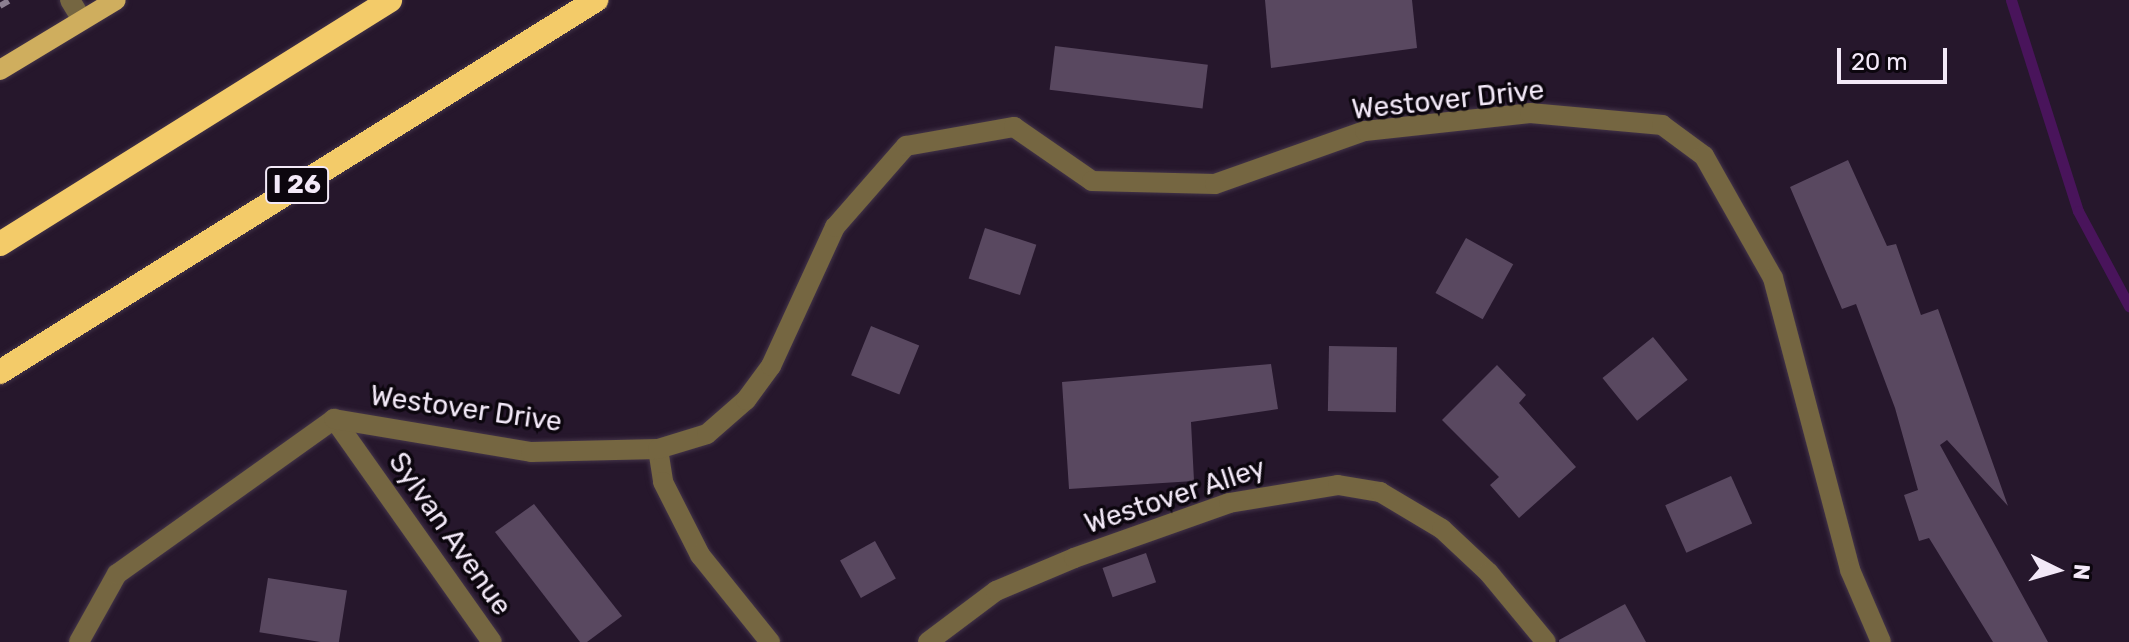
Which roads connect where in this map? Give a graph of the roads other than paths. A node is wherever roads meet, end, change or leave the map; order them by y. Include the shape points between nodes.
1 (70, 0) edge
2 (116, 0) edge
3 (390, 0) edge
4 (596, 0) edge
5 (82, 20) junction
6 (0, 70) edge
7 (0, 244) edge
8 (0, 372) edge
9 (334, 419) junction
10 (658, 449) junction
11 (79, 642) edge
12 (492, 642) edge
13 (770, 642) edge
14 (928, 642) edge
15 (1546, 642) edge
16 (1881, 642) edge

1 - 5 street
2 - 5 main road
3 - 7 highway
4 - 8 highway, I 26
5 - 6 main road
9 - 10 street, Westover Drive via 531,452
9 - 11 street, Westover Drive via 117,574
9 - 12 street, Sylvan Avenue
10 - 13 street via 663,482 700,555
10 - 16 street, Westover Drive via 707,434 746,400 771,366 835,227 906,146 1014,127 1092,181 1215,184 1365,131 1530,113 1662,125 1704,156 1773,278 1850,570
14 - 15 street, Westover Alley via 996,591 1074,558 1229,503 1338,485 1380,492 1442,529 1489,573

